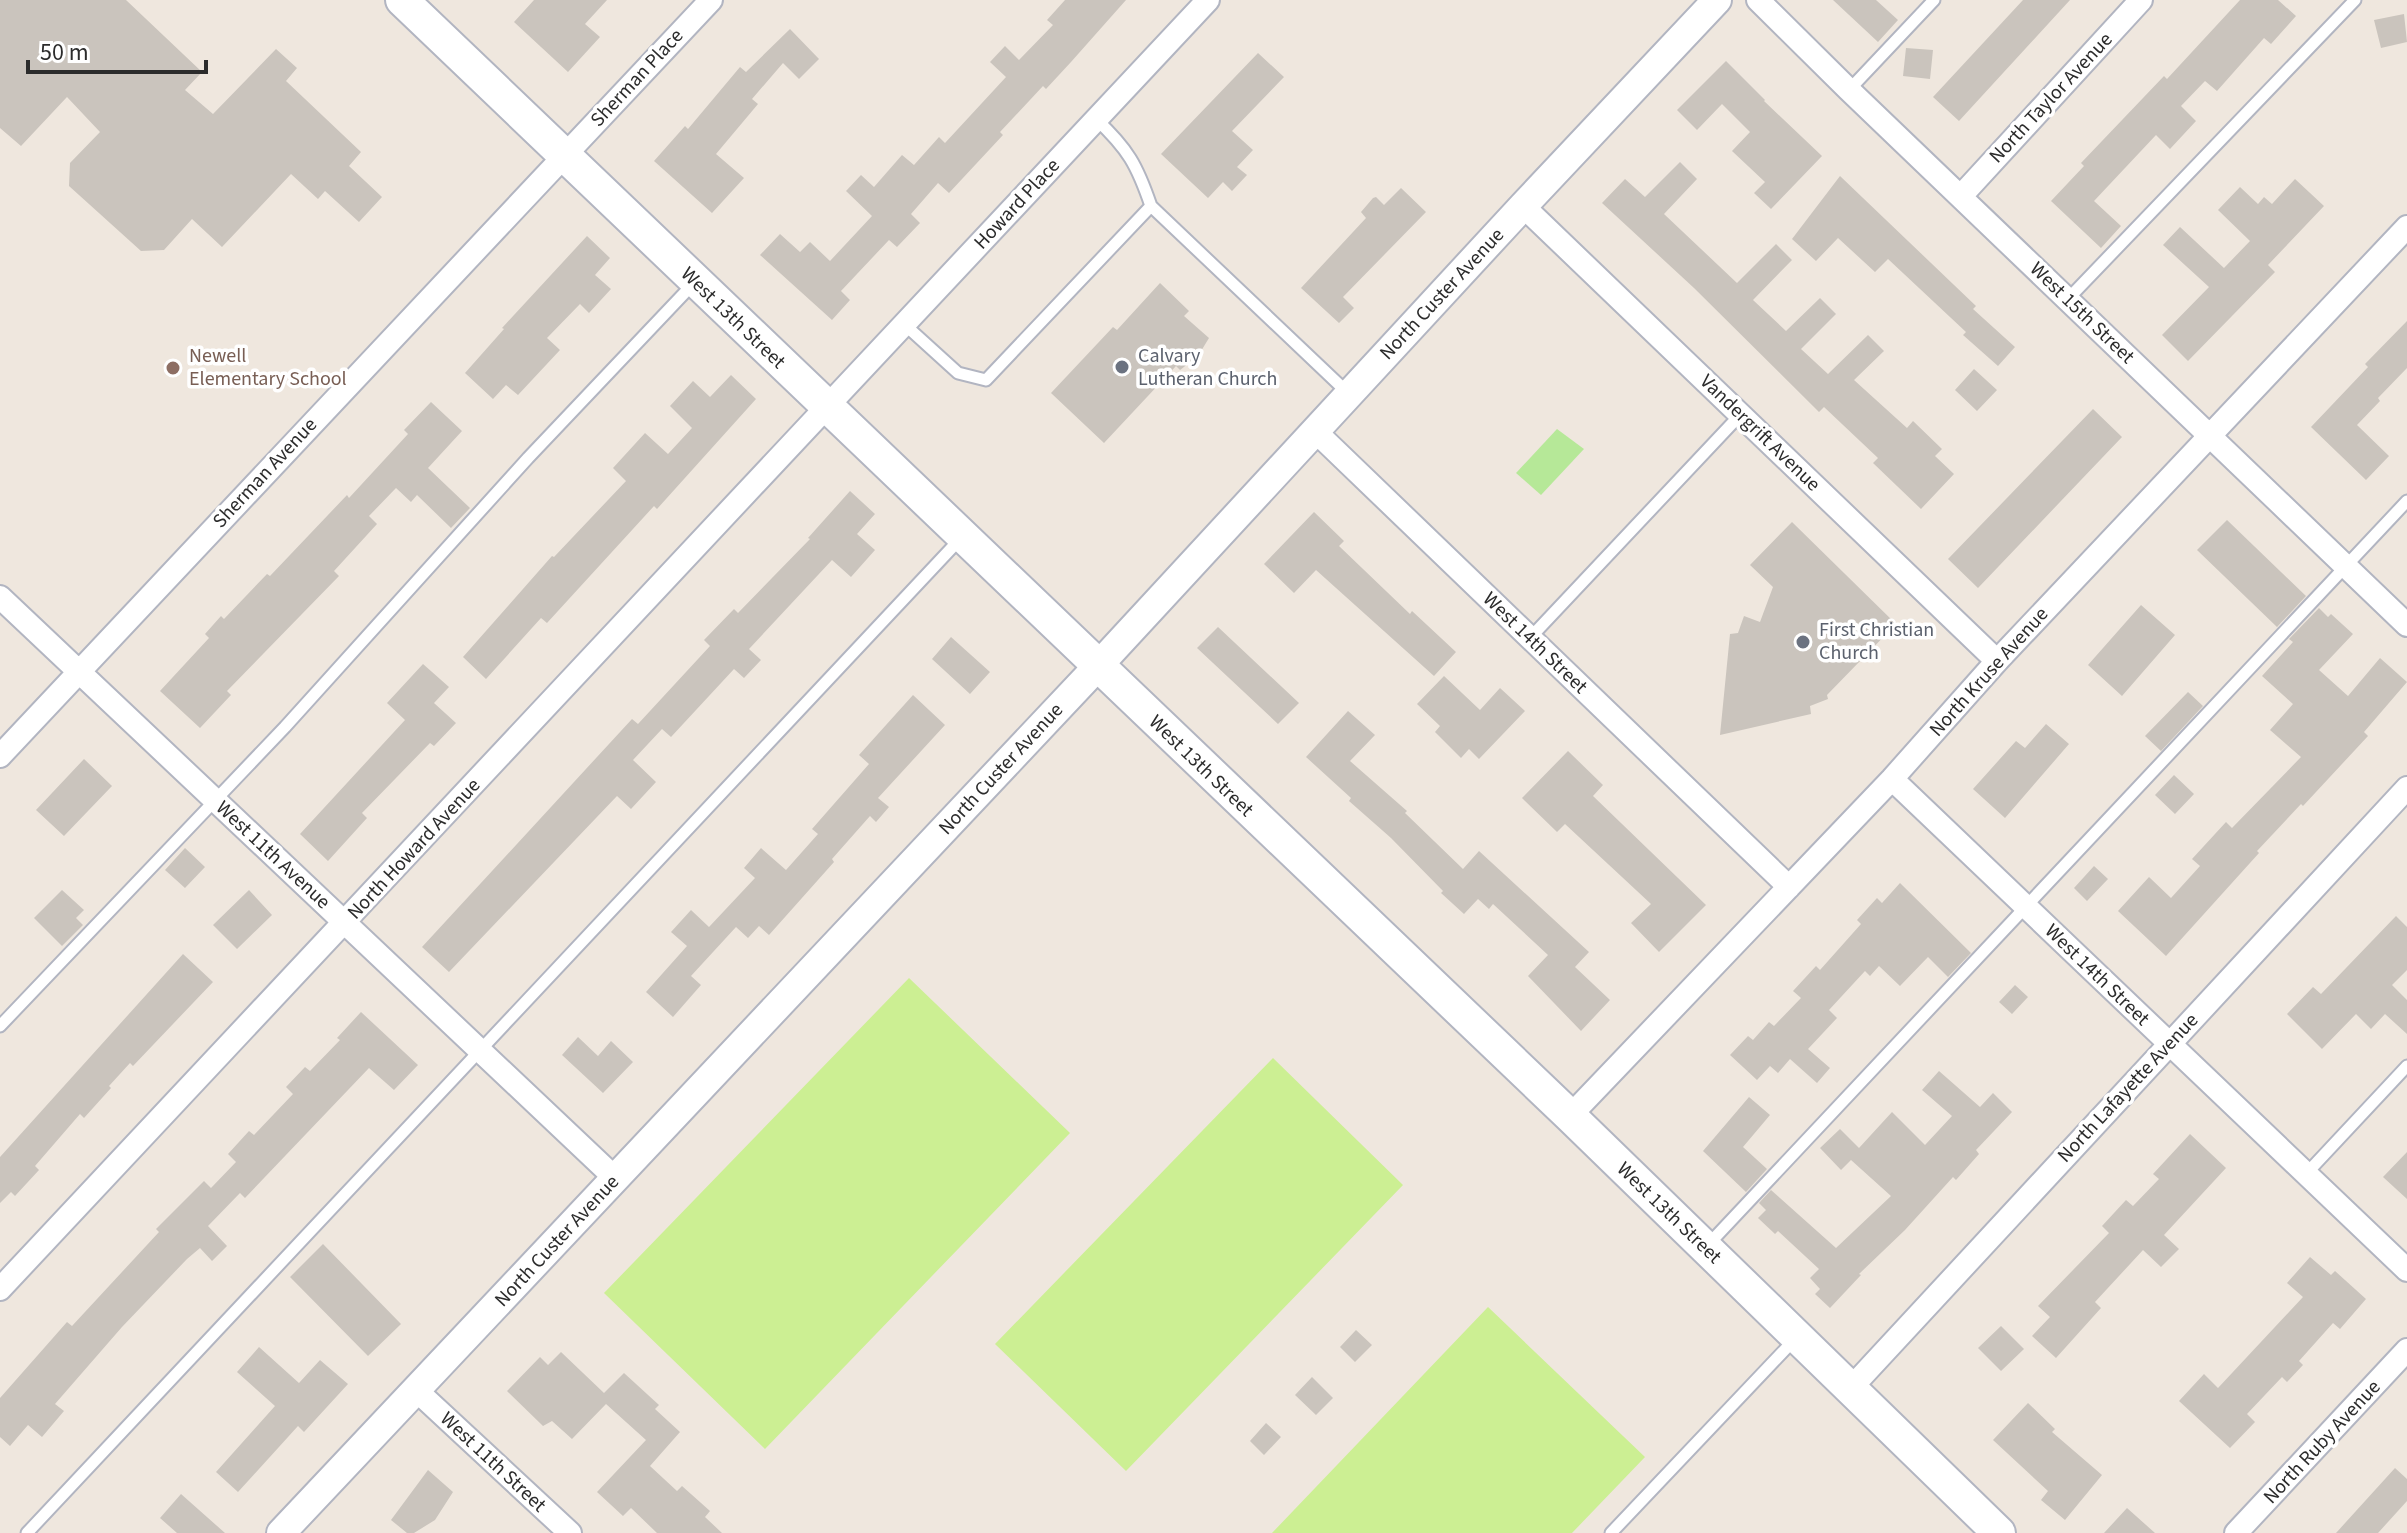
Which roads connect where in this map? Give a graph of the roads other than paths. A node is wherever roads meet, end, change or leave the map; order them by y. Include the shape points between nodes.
1 (402, 0) edge
2 (711, 0) edge
3 (1208, 0) edge
4 (1717, 0) edge
5 (1758, 0) edge
6 (1934, 0) edge
7 (2141, 0) edge
8 (2355, 0) edge
9 (1849, 90) junction
10 (1096, 119) junction
11 (564, 156) junction
12 (1961, 196) junction
13 (1151, 206) junction
14 (1523, 206) junction
15 (2407, 227) edge
16 (695, 282) junction
17 (2068, 299) junction
18 (904, 324) junction
19 (1349, 394) junction
20 (827, 407) junction
21 (1741, 414) junction
22 (1315, 431) junction
23 (2210, 435) junction
24 (2407, 501) edge
25 (962, 537) junction
26 (2346, 566) junction
27 (0, 597) edge
28 (2407, 625) edge
29 (1530, 638) junction
30 (1997, 661) junction
31 (1097, 667) junction
32 (79, 672) junction
33 (0, 756) edge
34 (1892, 779) junction
35 (2407, 788) edge
36 (215, 800) junction
37 (1789, 887) junction
38 (2025, 906) junction
39 (345, 923) junction
40 (0, 1026) edge
41 (2169, 1044) junction
42 (481, 1051) junction
43 (2407, 1066) edge
44 (1570, 1116) junction
45 (2306, 1174) junction
46 (616, 1179) junction
47 (1705, 1248) junction
48 (2407, 1270) edge
49 (0, 1289) edge
50 (1797, 1337) junction
51 (2407, 1350) edge
52 (1850, 1389) junction
53 (416, 1390) junction
54 (27, 1533) edge
55 (281, 1533) edge
56 (570, 1533) edge
57 (1611, 1533) edge
58 (1999, 1533) edge
59 (2236, 1533) edge

1 - 11 main road, West 13th Street
2 - 11 street, Sherman Place
3 - 10 street, Howard Place
4 - 14 street, North Custer Avenue
5 - 9 street, West 15th Street
6 - 9 lane
7 - 12 street, North Taylor Avenue
8 - 17 lane
9 - 12 street, West 15th Street
10 - 13 lane via 1123,144
10 - 18 street, Howard Place
11 - 16 main road, West 13th Street
11 - 32 street, Sherman Avenue
12 - 17 street, West 15th Street
13 - 18 lane via 986,380 958,373
13 - 19 lane
14 - 19 street, North Custer Avenue
14 - 21 street, Vandergrift Avenue
15 - 23 street, North Kruse Avenue
16 - 20 main road, West 13th Street
16 - 36 lane
17 - 23 street, West 15th Street
18 - 20 street, Howard Place
19 - 22 street, North Custer Avenue
20 - 25 main road, West 13th Street
20 - 39 street, North Howard Avenue
21 - 29 lane
21 - 30 street, Vandergrift Avenue
22 - 29 street, West 14th Street
22 - 31 street, North Custer Avenue
23 - 26 street, West 15th Street
23 - 30 street, North Kruse Avenue
24 - 26 lane
25 - 31 main road, West 13th Street
25 - 42 lane
26 - 28 street, West 15th Street
26 - 38 lane
27 - 32 street, West 11th Avenue
29 - 37 street, West 14th Street
30 - 34 street, North Kruse Avenue
31 - 44 main road, West 13th Street
31 - 46 street, North Custer Avenue
32 - 33 street, Sherman Avenue
32 - 36 street, West 11th Avenue
34 - 37 street, North Kruse Avenue
34 - 38 street, West 14th Street
35 - 41 street, North Lafayette Avenue
36 - 39 street, West 11th Avenue
36 - 40 lane
37 - 44 street, North Kruse Avenue
38 - 41 street, West 14th Street
38 - 47 lane
39 - 42 street, West 11th Avenue
39 - 49 street, North Howard Avenue
41 - 45 street, West 14th Street
41 - 52 street, North Lafayette Avenue
42 - 46 street, West 11th Avenue
42 - 54 lane
43 - 45 lane
44 - 47 main road, West 13th Street
45 - 48 street, West 14th Street
46 - 53 street, North Custer Avenue
47 - 50 main road, West 13th Street
50 - 52 main road, West 13th Street
50 - 57 lane
51 - 59 street, North Ruby Avenue
52 - 58 main road, West 13th Street
53 - 55 street, North Custer Avenue
53 - 56 street, West 11th Street

